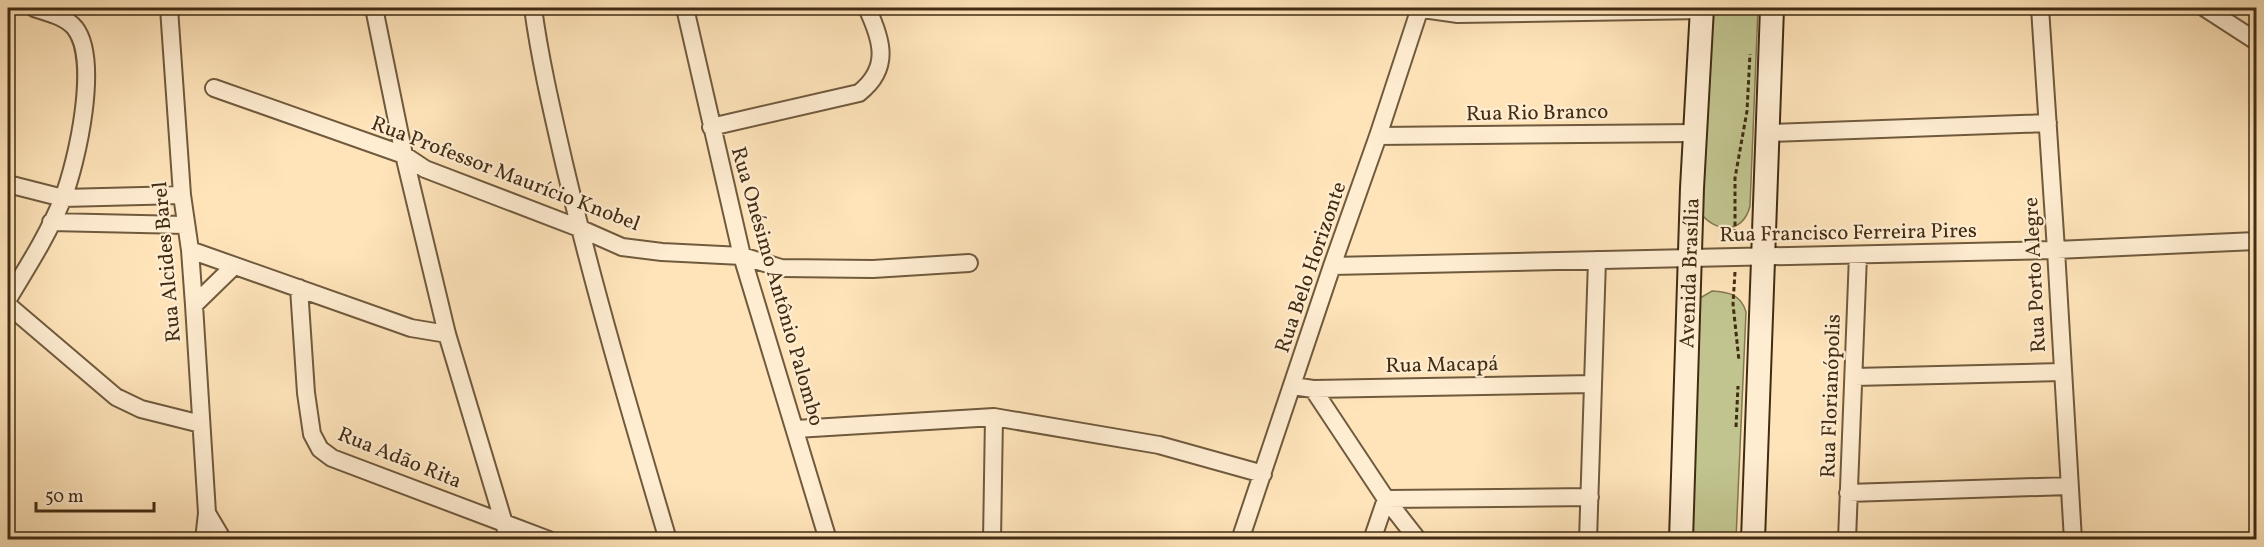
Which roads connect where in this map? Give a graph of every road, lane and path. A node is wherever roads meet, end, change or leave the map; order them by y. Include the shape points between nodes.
1 (34, 8) edge
2 (169, 8) edge
3 (374, 8) edge
4 (533, 8) edge
5 (685, 8) edge
6 (867, 8) edge
7 (1418, 8) edge
8 (1772, 8) edge
9 (2040, 8) edge
10 (2205, 8) edge
11 (1702, 9) edge
12 (2256, 41) edge
13 (1750, 51) dead end
14 (214, 88) dead end
15 (2048, 123) junction
16 (711, 127) junction
17 (1696, 133) junction
18 (1768, 133) junction
19 (1378, 136) junction
20 (404, 155) junction
21 (8, 184) edge
22 (182, 195) junction
23 (63, 198) junction
24 (51, 222) junction
25 (185, 225) junction
26 (579, 228) junction
27 (2256, 241) edge
28 (1735, 248) dead end
29 (190, 250) junction
30 (2056, 250) junction
31 (1858, 255) junction
32 (742, 256) junction
33 (1763, 256) junction
34 (1690, 258) junction
35 (1597, 260) junction
36 (969, 262) dead end
37 (234, 266) junction
38 (1332, 266) junction
39 (1735, 266) dead end
40 (298, 288) junction
41 (8, 298) edge
42 (8, 305) edge
43 (194, 305) junction
44 (447, 334) junction
45 (1739, 368) dead end
46 (2062, 372) junction
47 (1854, 377) junction
48 (1738, 378) dead end
49 (1592, 384) junction
50 (1293, 386) junction
51 (1313, 389) junction
52 (994, 417) junction
53 (201, 424) junction
54 (796, 429) junction
55 (1736, 430) dead end
56 (1263, 474) junction
57 (2069, 486) junction
58 (1848, 493) junction
59 (1590, 497) junction
60 (1386, 499) junction
61 (207, 513) junction
62 (505, 523) junction
63 (204, 540) edge
64 (223, 540) edge
65 (509, 540) edge
66 (549, 540) edge
67 (668, 540) edge
68 (828, 540) edge
69 (992, 540) edge
70 (1240, 540) edge
71 (1372, 540) edge
72 (1418, 540) edge
73 (1588, 540) edge
74 (1681, 540) edge
75 (1753, 540) edge
76 (1847, 540) edge
77 (2073, 540) edge

1 - 23 street via 65,19 76,29 82,44 84,101 79,142
2 - 22 street, Rua Alcides Barel
3 - 20 street
4 - 26 street via 539,54
5 - 16 street, Rua Onésimo Antônio Palombo
6 - 16 street via 881,49 880,67 872,83 859,93
7 - 11 street via 1458,14
7 - 19 street, Rua Belo Horizonte
8 - 18 main road
9 - 15 street, Rua Porto Alegre
10 - 12 street
11 - 17 main road, Avenida Brasília
13 - 28 path via 1747,111 1735,178
14 - 20 street, Rua Professor Maurício Knobel
15 - 18 street
15 - 30 street, Rua Porto Alegre
16 - 32 street, Rua Onésimo Antônio Palombo
17 - 19 street, Rua Rio Branco
17 - 34 main road, Avenida Brasília
18 - 33 main road
19 - 38 street, Rua Belo Horizonte
20 - 26 street, Rua Professor Maurício Knobel via 425,169
20 - 44 street
21 - 23 street
22 - 23 street
22 - 25 street, Rua Alcides Barel
23 - 24 street
24 - 25 street
24 - 41 street
25 - 29 street, Rua Alcides Barel
26 - 32 street, Rua Professor Maurício Knobel via 622,247
26 - 67 street
27 - 30 street, Rua Francisco Ferreira Pires
29 - 37 street
29 - 43 street, Rua Alcides Barel
30 - 31 street, Rua Francisco Ferreira Pires
30 - 46 street, Rua Porto Alegre
31 - 33 street, Rua Francisco Ferreira Pires
31 - 47 street, Rua Florianópolis
32 - 36 street, Rua Professor Maurício Knobel via 781,268 873,269
32 - 54 street, Rua Onésimo Antônio Palombo
33 - 34 street, Rua Francisco Ferreira Pires
33 - 75 main road
34 - 35 street, Rua Francisco Ferreira Pires
34 - 74 main road, Avenida Brasília
35 - 38 street, Rua Francisco Ferreira Pires
35 - 49 street
37 - 40 street
37 - 43 street
38 - 50 street, Rua Belo Horizonte
39 - 45 path
40 - 44 street via 411,328
40 - 62 street, Rua Adão Rita via 306,393 312,434 320,449 332,458
42 - 53 street via 116,397 141,409
43 - 53 street, Rua Alcides Barel
44 - 62 street
46 - 47 street
46 - 57 street, Rua Porto Alegre
47 - 58 street, Rua Florianópolis
48 - 55 path
49 - 51 street, Rua Macapá
49 - 59 street
50 - 51 street, Rua Macapá
50 - 56 street, Rua Belo Horizonte
51 - 60 street
52 - 54 street
52 - 56 street via 1159,445
52 - 69 street
53 - 61 street, Rua Alcides Barel
54 - 68 street, Rua Onésimo Antônio Palombo
56 - 70 street, Rua Belo Horizonte
57 - 58 street
57 - 77 street, Rua Porto Alegre
58 - 76 street, Rua Florianópolis
59 - 60 street
59 - 73 street
60 - 71 street
60 - 72 street
61 - 63 street, Rua Alcides Barel
61 - 64 street, Rua Alcides Barel
62 - 65 street
62 - 66 street, Rua Adão Rita

